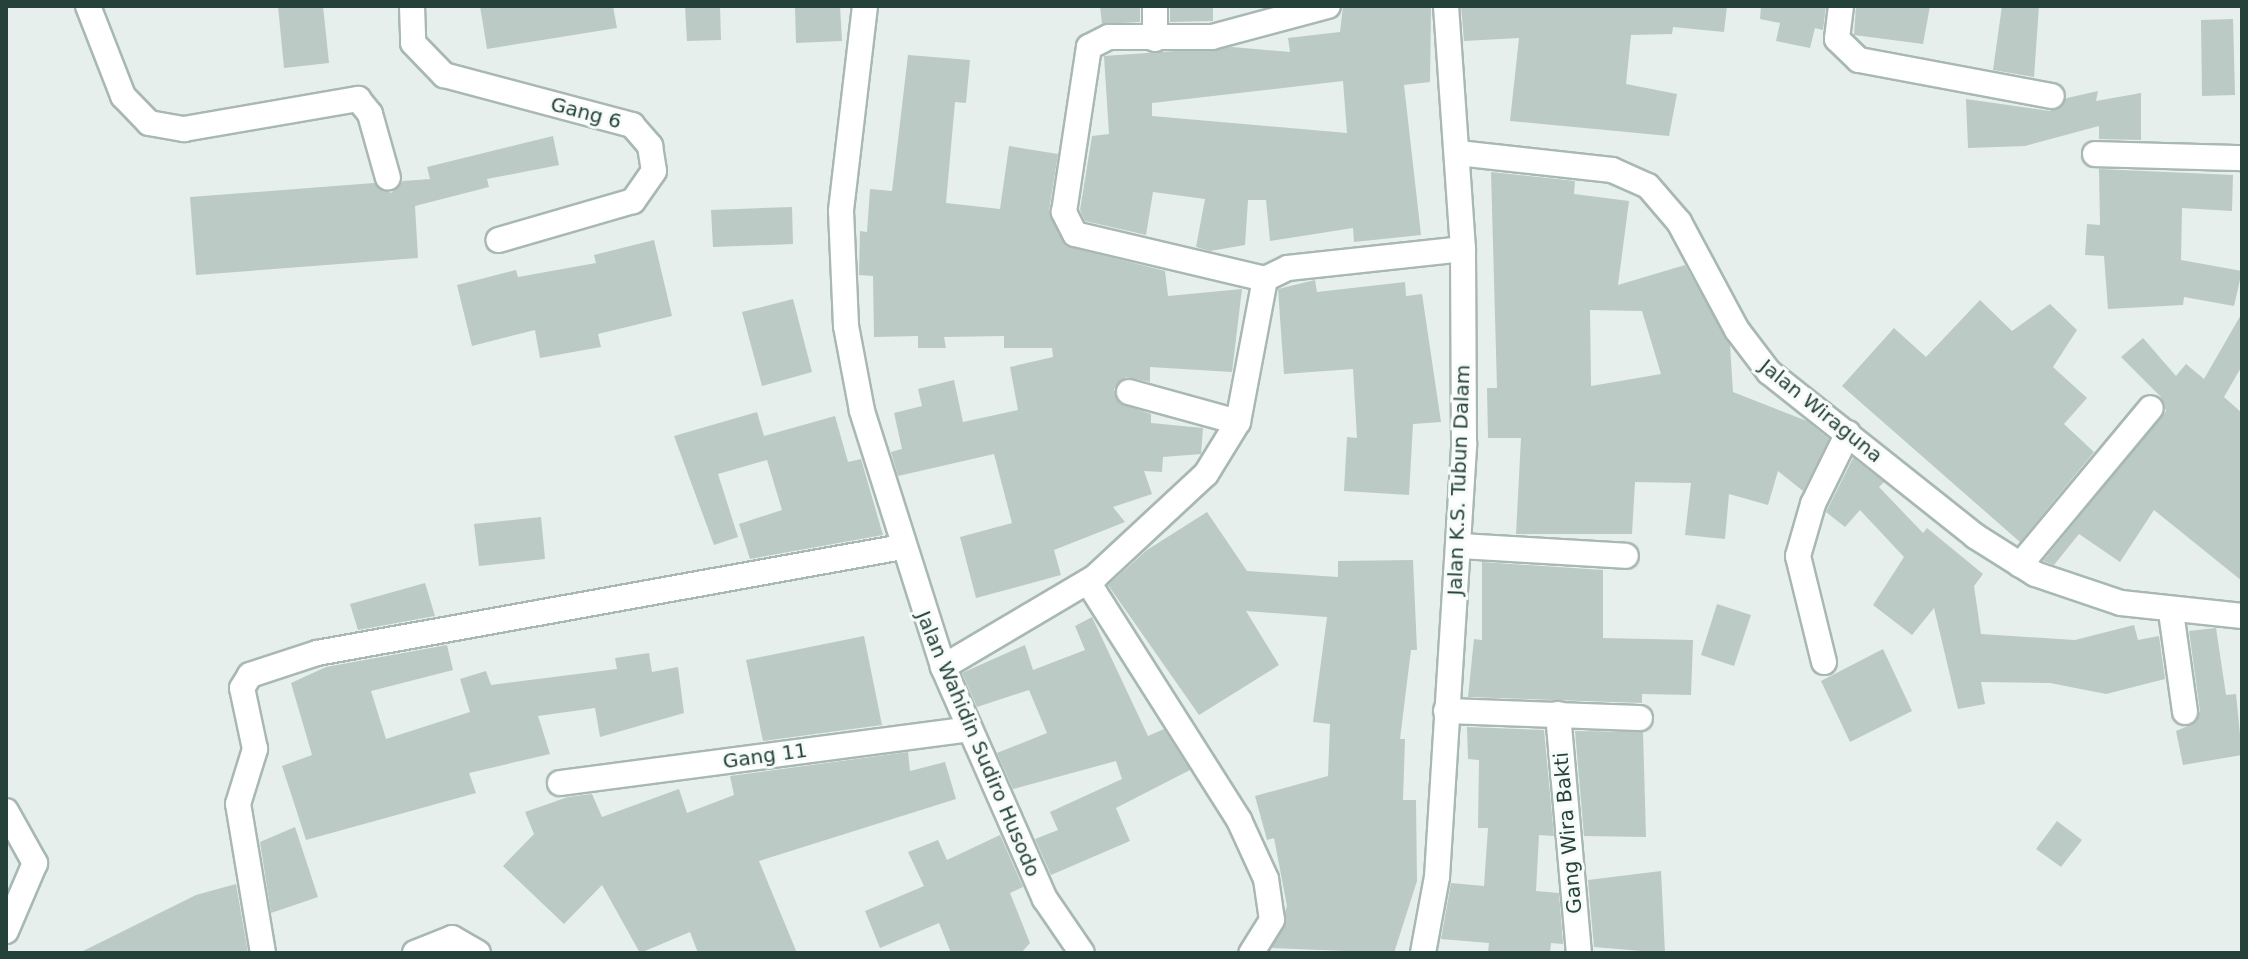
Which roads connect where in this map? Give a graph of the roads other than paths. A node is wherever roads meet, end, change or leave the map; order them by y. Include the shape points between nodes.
1 (88, 6) edge
2 (412, 6) edge
3 (865, 6) edge
4 (1155, 6) edge
5 (1328, 6) edge
6 (1446, 6) edge
7 (1841, 6) edge
8 (1155, 39) junction
9 (2052, 96) dead end
10 (1458, 153) junction
11 (2095, 154) dead end
12 (2242, 158) edge
13 (388, 178) dead end
14 (499, 240) dead end
15 (1463, 249) junction
16 (1265, 279) junction
17 (1129, 392) dead end
18 (2151, 408) dead end
19 (1238, 422) junction
20 (1848, 433) junction
21 (1460, 546) junction
22 (902, 547) junction
23 (1626, 556) dead end
24 (2020, 565) junction
25 (1088, 582) junction
26 (2171, 612) junction
27 (2242, 616) edge
28 (1824, 662) dead end
29 (943, 667) junction
30 (1446, 711) junction
31 (2185, 712) dead end
32 (1558, 714) junction
33 (1640, 718) dead end
34 (969, 729) junction
35 (560, 783) dead end
36 (6, 811) edge
37 (6, 931) edge
38 (263, 953) edge
39 (415, 953) edge
40 (478, 953) edge
41 (1082, 953) edge
42 (1251, 953) edge
43 (1423, 953) edge
44 (1579, 953) edge

1 - 13 street via 123,96 149,123 184,129 358,99 370,114
2 - 14 street, Gang 6 via 413,43 423,61 444,75 632,125 650,146 654,171 633,201
3 - 22 street, Jalan Wahidin Sudiro Husodo via 843,173 843,297 862,411
4 - 8 street
5 - 8 street via 1212,37
6 - 10 street, Jalan K.S. Tubun Dalam
7 - 9 street via 1837,39 1859,60
8 - 16 street via 1109,37 1089,47 1064,212 1075,234
10 - 15 street, Jalan K.S. Tubun Dalam
10 - 20 street, Jalan Wiraguna via 1612,170 1648,186 1679,222 1753,354
11 - 12 street
15 - 16 street via 1288,268
15 - 21 street, Jalan K.S. Tubun Dalam
16 - 19 street
17 - 19 street
18 - 24 street
19 - 25 street via 1206,474
20 - 24 street, Jalan Wiraguna
20 - 28 street via 1813,504 1798,556
21 - 23 street
21 - 30 street, Jalan K.S. Tubun Dalam
22 - 29 street, Jalan Wahidin Sudiro Husodo
22 - 38 street via 317,653 250,675 242,688 255,749 238,804
24 - 26 street, Jalan Wiraguna via 2051,583
25 - 29 street
25 - 42 street via 1239,820 1266,879 1272,920
26 - 27 street, Jalan Wiraguna
26 - 31 street
29 - 34 street, Jalan Wahidin Sudiro Husodo
30 - 32 street
30 - 43 street, Jalan K.S. Tubun Dalam via 1437,877
32 - 33 street
32 - 44 street, Gang Wira Bakti
34 - 35 street, Gang 11
34 - 41 street, Jalan Wahidin Sudiro Husodo via 1045,899
36 - 37 street via 35,863
39 - 40 street via 452,938

